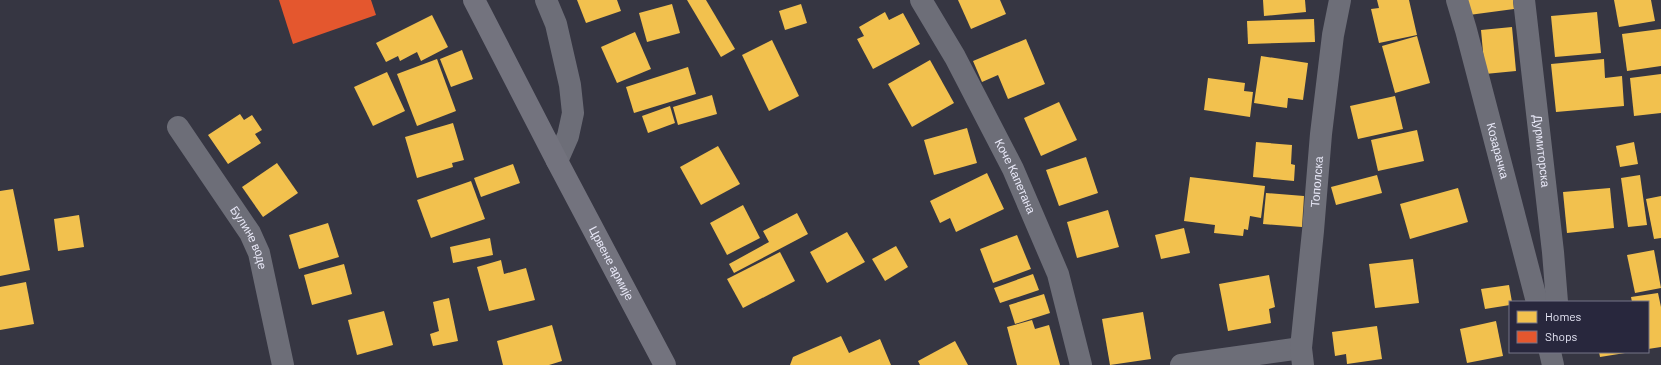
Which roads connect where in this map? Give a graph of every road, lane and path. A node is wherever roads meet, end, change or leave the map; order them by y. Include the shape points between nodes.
1 (474, 0) edge
2 (546, 0) edge
3 (921, 0) edge
4 (1340, 0) edge
5 (1457, 0) edge
6 (1524, 0) edge
7 (178, 127) dead end
8 (557, 161) junction
9 (1537, 301) edge
10 (1556, 301) edge
11 (1550, 353) edge
12 (1560, 353) edge
13 (1302, 356) edge
14 (282, 365) edge
15 (665, 365) edge
16 (1081, 365) edge
17 (1181, 365) edge
18 (1553, 365) edge
19 (1556, 365) edge

1 - 8 main road, Црвене армије
2 - 8 street via 556,24 570,85 573,113 568,136
3 - 16 street, Коче Капетана via 955,57 1013,168 1058,274
4 - 13 street, Тополска via 1333,35 1321,134
5 - 9 street, Козарачка
6 - 10 street, Дурмиторска via 1553,252
7 - 14 street, Булине воде via 250,233 259,253
8 - 15 main road, Црвене армије
11 - 18 street
12 - 19 street
13 - 17 street

